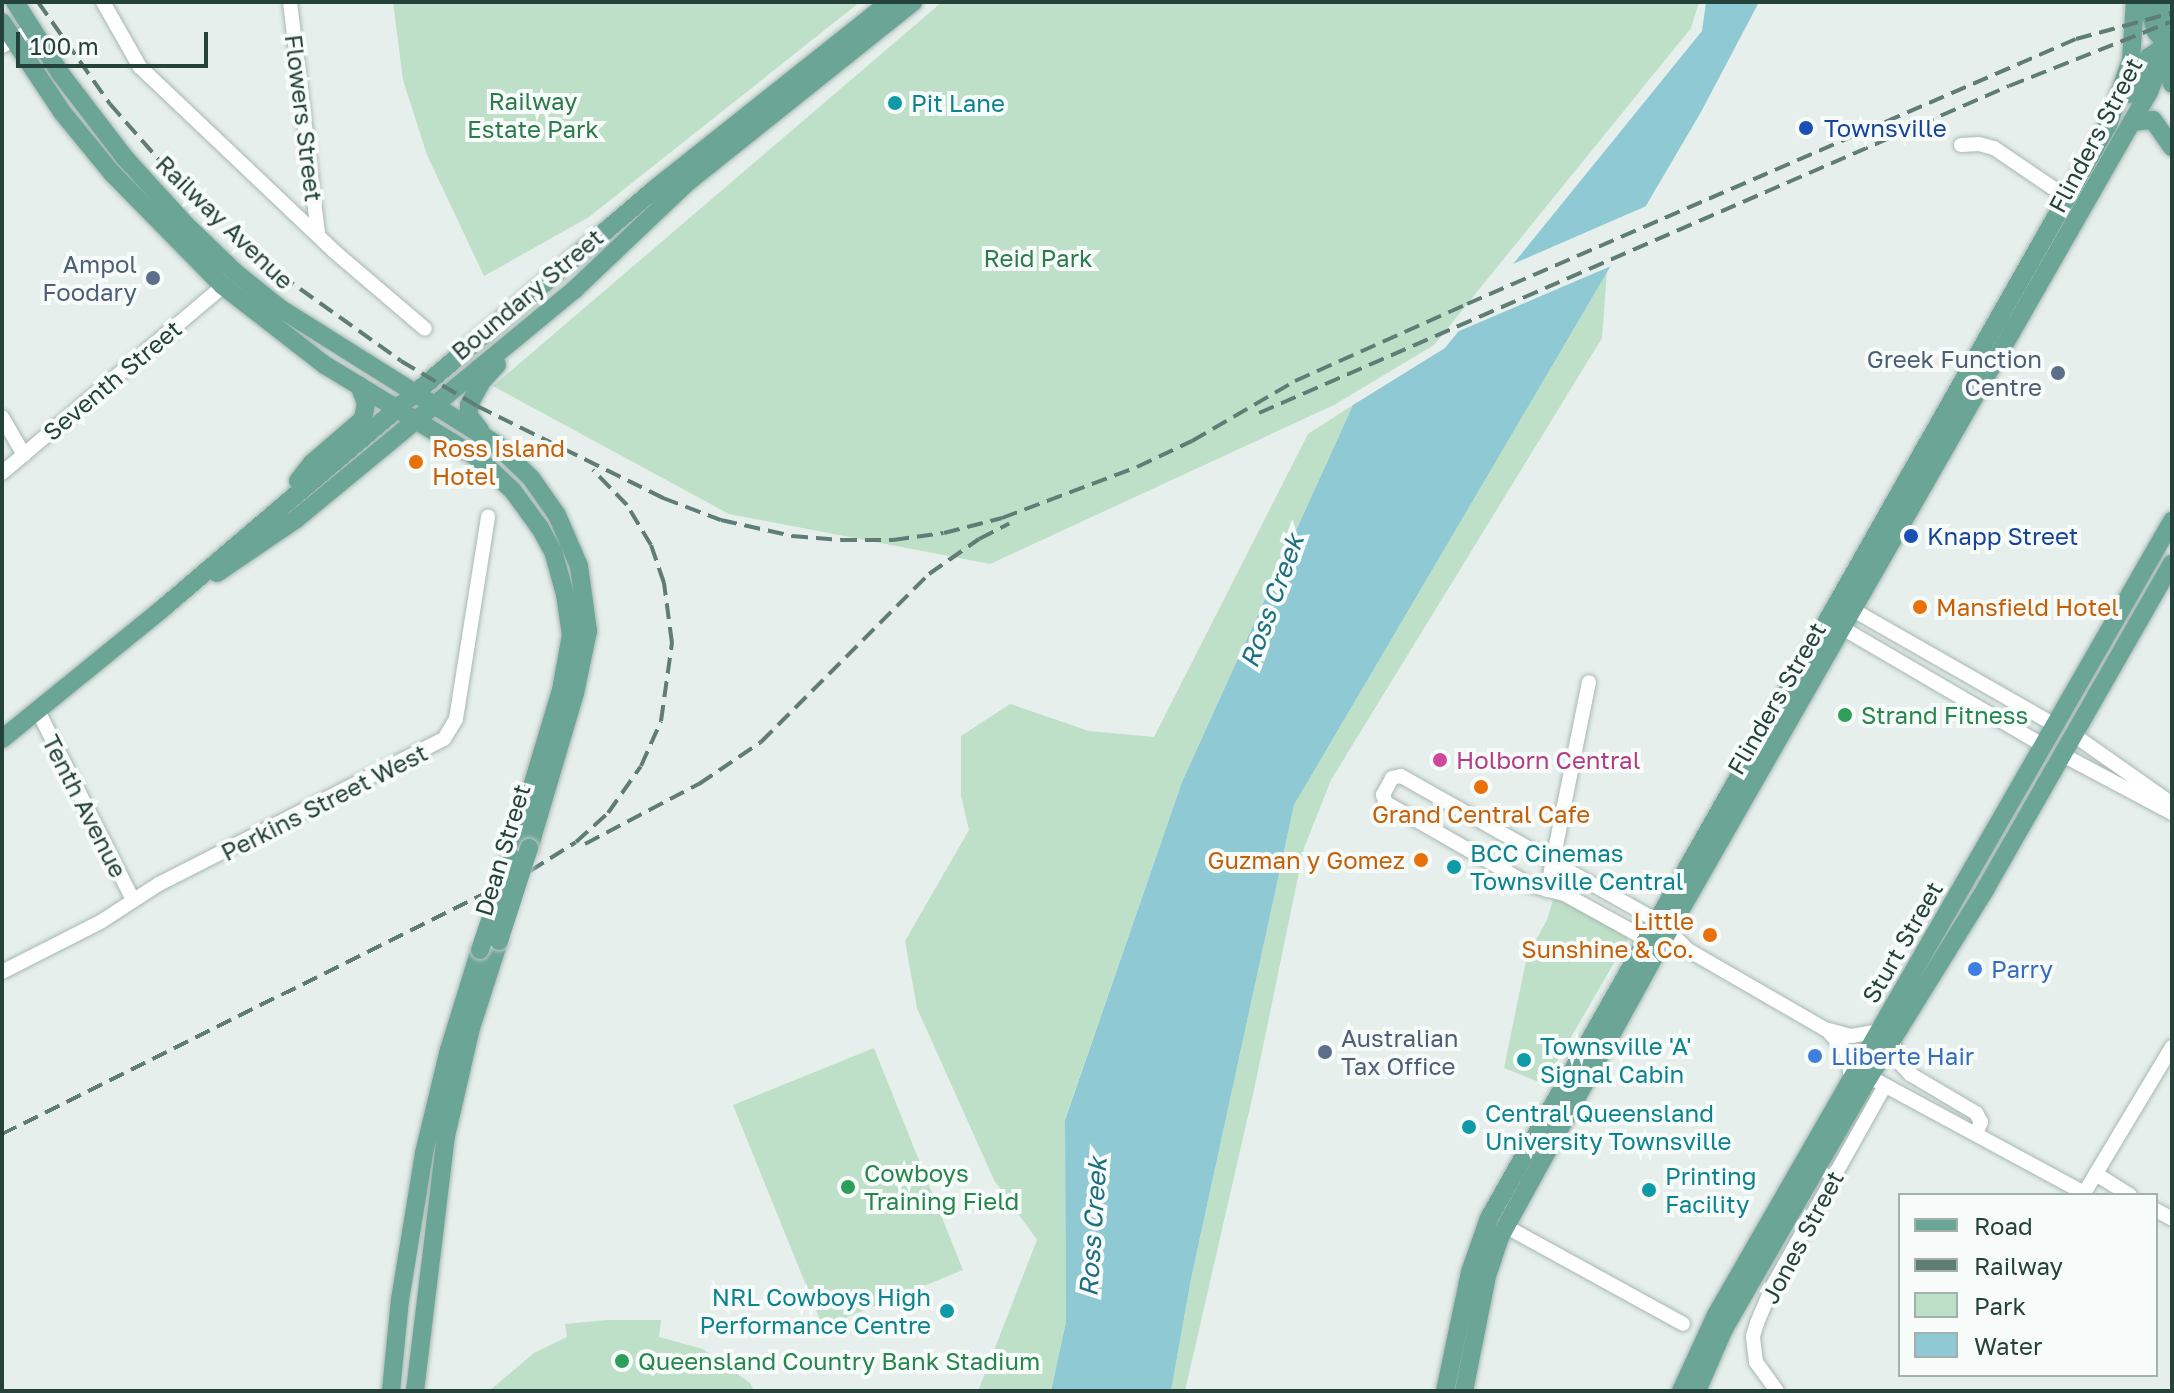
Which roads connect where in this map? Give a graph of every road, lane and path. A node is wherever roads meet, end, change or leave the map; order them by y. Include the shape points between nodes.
1 (15, 2) edge
2 (103, 2) edge
3 (290, 2) edge
4 (890, 2) edge
5 (913, 2) edge
6 (2135, 2) edge
7 (2147, 2) edge
8 (2168, 8) edge
9 (2, 22) edge
10 (31, 30) junction
11 (7, 43) edge
12 (2169, 49) edge
13 (2172, 84) edge
14 (2133, 122) junction
15 (2098, 143) junction
16 (1961, 145) dead end
17 (2172, 147) edge
18 (2066, 197) junction
19 (318, 234) junction
20 (223, 286) junction
21 (561, 300) junction
22 (425, 329) dead end
23 (359, 385) junction
24 (416, 392) junction
25 (435, 403) junction
26 (398, 408) junction
27 (2, 417) edge
28 (417, 419) junction
29 (488, 439) junction
30 (24, 455) junction
31 (2, 473) edge
32 (274, 511) junction
33 (488, 517) dead end
34 (2172, 521) edge
35 (2172, 563) edge
36 (1838, 601) junction
37 (162, 609) junction
38 (1855, 611) junction
39 (1835, 624) junction
40 (1589, 682) dead end
41 (2019, 704) junction
42 (38, 711) junction
43 (2007, 725) junction
44 (2055, 725) junction
45 (2074, 735) junction
46 (3, 737) edge
47 (2044, 746) junction
48 (2063, 755) junction
49 (2110, 759) junction
50 (2102, 776) junction
51 (2172, 804) edge
52 (2172, 813) edge
53 (1554, 862) junction
54 (1547, 890) junction
55 (133, 900) junction
56 (1658, 933) junction
57 (1926, 969) junction
58 (2, 972) edge
59 (1825, 1029) junction
60 (1885, 1036) junction
61 (2172, 1047) edge
62 (1910, 1074) junction
63 (1875, 1082) junction
64 (1976, 1133) junction
65 (2096, 1174) junction
66 (2082, 1193) edge
67 (2085, 1193) edge
68 (2127, 1193) edge
69 (1505, 1226) junction
70 (1463, 1299) junction
71 (399, 1309) junction
72 (1683, 1324) dead end
73 (421, 1329) junction
74 (397, 1349) junction
75 (416, 1385) edge
76 (391, 1391) edge
77 (1445, 1391) edge
78 (1464, 1391) edge
79 (1681, 1391) edge
80 (1697, 1391) edge
81 (1777, 1391) edge

1 - 10 main road, Railway Avenue
2 - 19 street via 140,67
3 - 19 street, Flowers Street
4 - 24 main road, Boundary Street via 656,188
5 - 21 main road, Boundary Street via 689,181
6 - 15 main road, Flinders Street via 2131,60
7 - 12 main road via 2156,32
8 - 12 main road
9 - 11 main road, Railway Avenue
10 - 11 street
10 - 24 main road, Railway Avenue via 125,158 236,273 281,309
11 - 20 main road, Railway Avenue via 112,173
12 - 13 main road
12 - 14 main road, Flinders Street
12 - 15 main road via 2148,59
14 - 17 main road via 2153,120
14 - 38 main road, Flinders Street
15 - 18 main road, Flinders Street
16 - 18 street via 1994,148
18 - 36 main road, Flinders Street
19 - 22 street
20 - 23 main road, Railway Avenue
20 - 30 street, Seventh Street
21 - 25 main road, Boundary Street
21 - 29 main road via 475,391 469,416
23 - 26 main road, Railway Avenue
23 - 32 main road via 366,403 363,419 312,463
24 - 25 main road, Dean Street
24 - 26 main road, Boundary Street
25 - 28 main road, Boundary Street
25 - 29 main road, Dean Street
26 - 28 main road, Dean Street
26 - 32 main road, Boundary Street
27 - 30 street
28 - 37 main road, Boundary Street via 295,520
28 - 71 main road, Dean Street, bridge via 478,458 513,491 553,551 571,635 561,690 432,1113
29 - 73 main road, Dean Street, bridge via 531,478 567,531 579,566 588,631 575,693 451,1110
30 - 31 street, Seventh Street
32 - 37 main road, Boundary Street
33 - 55 street, Perkins Street West via 456,719 444,739
34 - 44 main road, Sturt Street
35 - 45 main road, Sturt Street
36 - 38 main road
36 - 39 main road, Flinders Street
37 - 42 main road, Boundary Street
38 - 39 main road, Flinders Street
38 - 41 street
39 - 43 street
39 - 56 main road, Flinders Street
40 - 53 street
41 - 43 street
41 - 44 street
42 - 46 main road, Boundary Street
42 - 55 street, Tenth Avenue
43 - 47 street
44 - 45 main road
44 - 47 main road, Sturt Street
45 - 48 main road, Sturt Street
45 - 49 street
47 - 48 main road
47 - 57 main road, Sturt Street
48 - 50 street
48 - 57 main road, Sturt Street
49 - 50 street
49 - 51 street
50 - 52 street
53 - 54 street
53 - 54 street via 1401,776 1393,777 1383,795 1386,803
53 - 56 street
54 - 56 street
55 - 58 street, Perkins Street West
56 - 59 street
56 - 69 main road, Flinders Street
56 - 70 main road, Flinders Street via 1496,1204
57 - 60 main road, Sturt Street
59 - 60 street
59 - 63 street
60 - 62 street
60 - 63 main road, Sturt Street
61 - 65 street
62 - 63 street, Jones Street
62 - 64 street via 1976,1113 1981,1122
63 - 64 street
63 - 79 main road, Sturt Street via 1716,1315
63 - 80 main road, Sturt Street via 1724,1329
63 - 81 street, Jones Street via 1757,1323 1756,1362
64 - 66 street
65 - 67 street
65 - 68 street
69 - 70 main road via 1489,1234
69 - 72 street
69 - 78 main road, Flinders Street via 1487,1276
70 - 77 main road, Flinders Street
71 - 73 main road via 403,1323
71 - 74 main road, Dean Street
73 - 74 main road
73 - 75 main road, Dean Street
74 - 75 main road
74 - 76 main road, Dean Street

